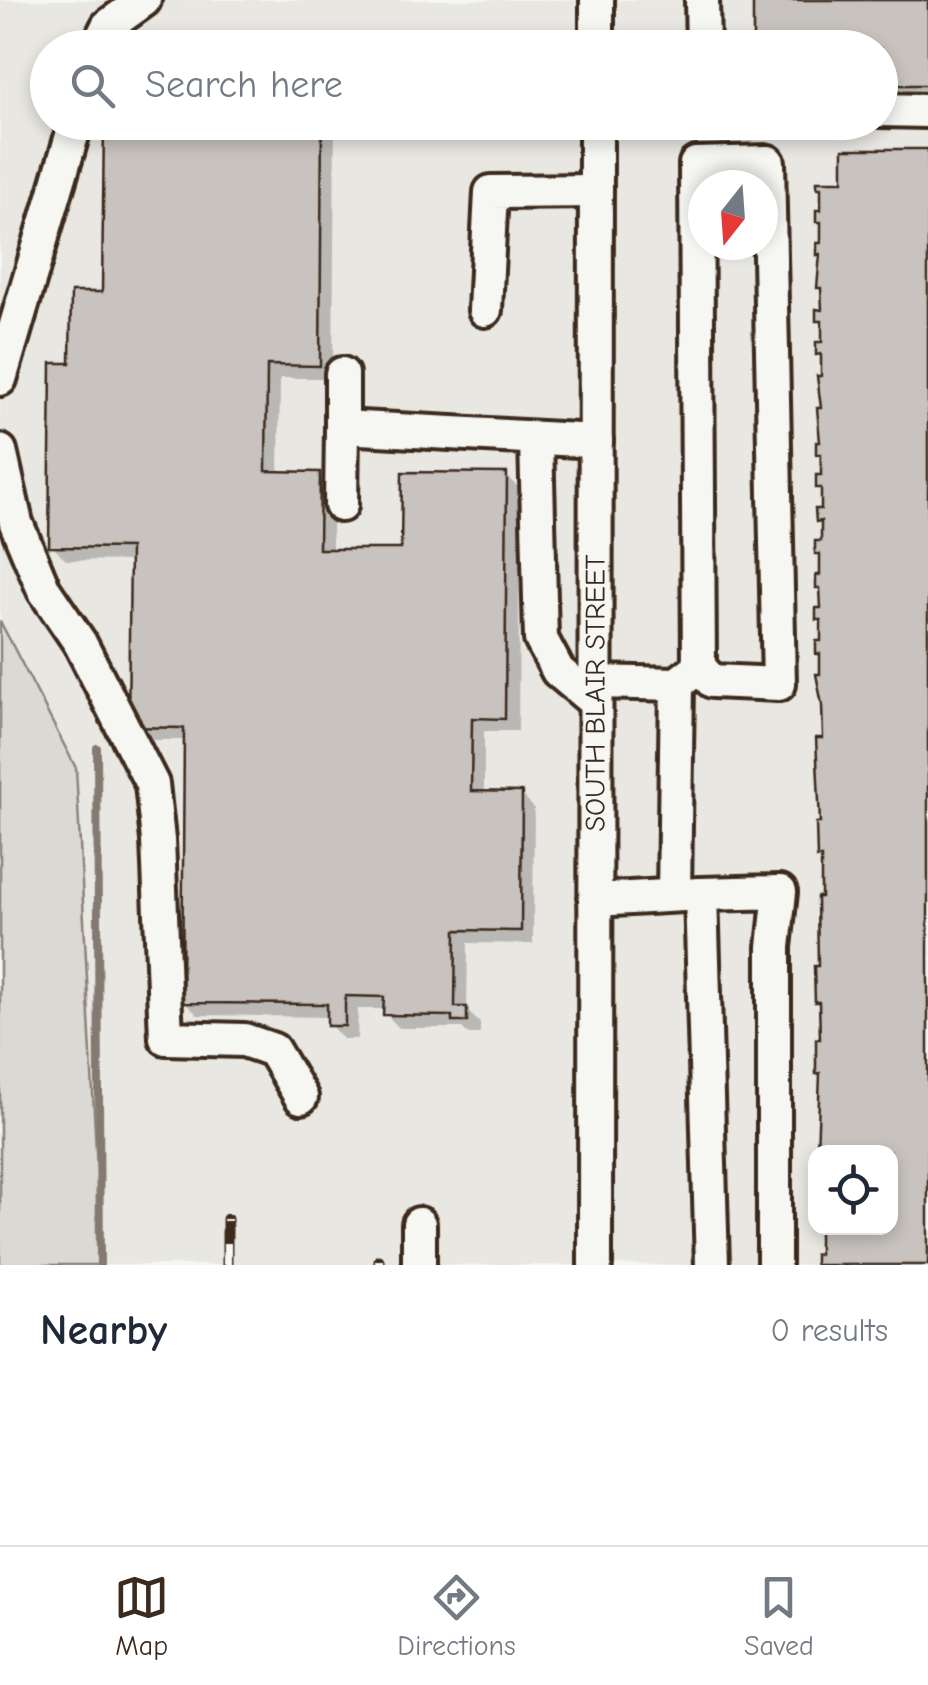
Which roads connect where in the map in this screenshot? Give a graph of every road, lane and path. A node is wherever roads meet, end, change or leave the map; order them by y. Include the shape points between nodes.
1 (144, 0) edge
2 (598, 0) edge
3 (702, 0) edge
4 (106, 30) edge
5 (597, 30) edge
6 (703, 30) edge
7 (898, 111) edge
8 (928, 112) edge
9 (71, 140) edge
10 (596, 140) edge
11 (596, 191) junction
12 (485, 310) dead end
13 (342, 374) dead end
14 (0, 379) edge
15 (342, 427) junction
16 (536, 439) junction
17 (596, 441) junction
18 (0, 451) edge
19 (340, 504) dead end
20 (688, 675) junction
21 (596, 692) junction
22 (688, 894) junction
23 (595, 900) junction
24 (301, 1097) dead end
25 (419, 1224) dead end
26 (419, 1265) edge
27 (595, 1265) edge
28 (712, 1265) edge
29 (774, 1265) edge

1 - 4 street
2 - 5 street
3 - 6 street
7 - 8 street
9 - 14 street
10 - 11 street, SOUTH BLAIR STREET
11 - 12 street via 491,192
11 - 17 street, SOUTH BLAIR STREET
13 - 15 street
15 - 16 street
15 - 19 street
16 - 17 street
16 - 21 street via 541,640 558,671
17 - 21 street, SOUTH BLAIR STREET
18 - 24 street via 16,523 44,590 80,643 152,784 166,1038 244,1040 273,1050
20 - 20 street via 696,164 768,162 779,684
20 - 21 street
20 - 22 street
21 - 23 street, SOUTH BLAIR STREET
22 - 23 street
22 - 28 street
22 - 29 street via 780,892 774,947
23 - 27 street, SOUTH BLAIR STREET
25 - 26 street

